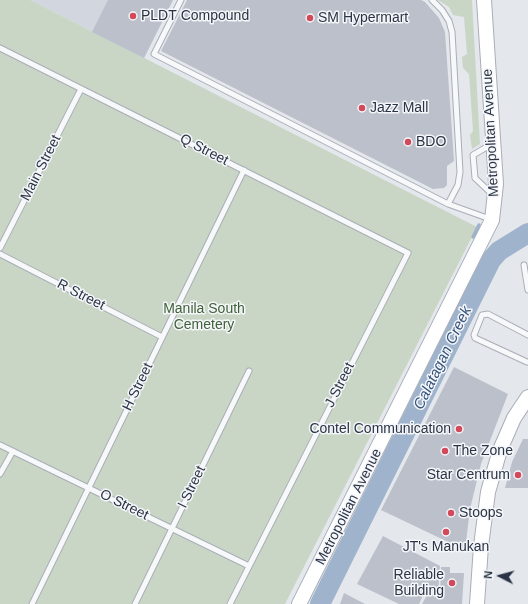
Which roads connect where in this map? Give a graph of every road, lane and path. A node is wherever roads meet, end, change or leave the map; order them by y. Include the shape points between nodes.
1 (181, 0) edge
2 (432, 0) edge
3 (484, 0) edge
4 (0, 48) edge
5 (81, 89) junction
6 (493, 144) junction
7 (244, 170) junction
8 (495, 197) junction
9 (448, 204) junction
10 (492, 220) junction
11 (0, 248) edge
12 (408, 252) joint
13 (0, 254) edge
14 (524, 265) dead end
15 (528, 290) edge
16 (528, 335) edge
17 (162, 337) junction
18 (528, 354) edge
19 (528, 363) edge
20 (249, 371) dead end
21 (528, 397) edge
22 (0, 444) edge
23 (13, 451) junction
24 (0, 474) edge
25 (89, 488) junction
26 (172, 528) junction
27 (249, 566) junction
28 (32, 604) edge
29 (135, 604) edge
30 (230, 604) edge
31 (299, 604) edge
32 (477, 604) edge

1 - 9 lane via 154,54
2 - 9 lane via 449,21 452,32 460,172 458,185
3 - 6 street, Metropolitan Avenue
4 - 5 lane, Q Street
5 - 7 lane, Q Street
5 - 11 lane, Main Street
6 - 8 street, Metropolitan Avenue
6 - 8 lane via 473,155 475,178
7 - 12 lane, Q Street
7 - 17 lane, H Street
8 - 10 street, Metropolitan Avenue
9 - 10 lane
10 - 31 street, Metropolitan Avenue
12 - 27 lane, J Street
13 - 17 lane, R Street
14 - 15 lane
16 - 19 lane via 488,314 482,316 474,335 475,338
17 - 25 lane, H Street
18 - 19 lane
20 - 26 lane, I Street
21 - 32 street via 514,418 500,450 488,492
22 - 23 lane, O Street
23 - 24 lane
23 - 25 lane, O Street
25 - 26 lane, O Street
25 - 28 lane, H Street
26 - 27 lane, O Street
26 - 29 lane, I Street
27 - 30 lane, J Street

